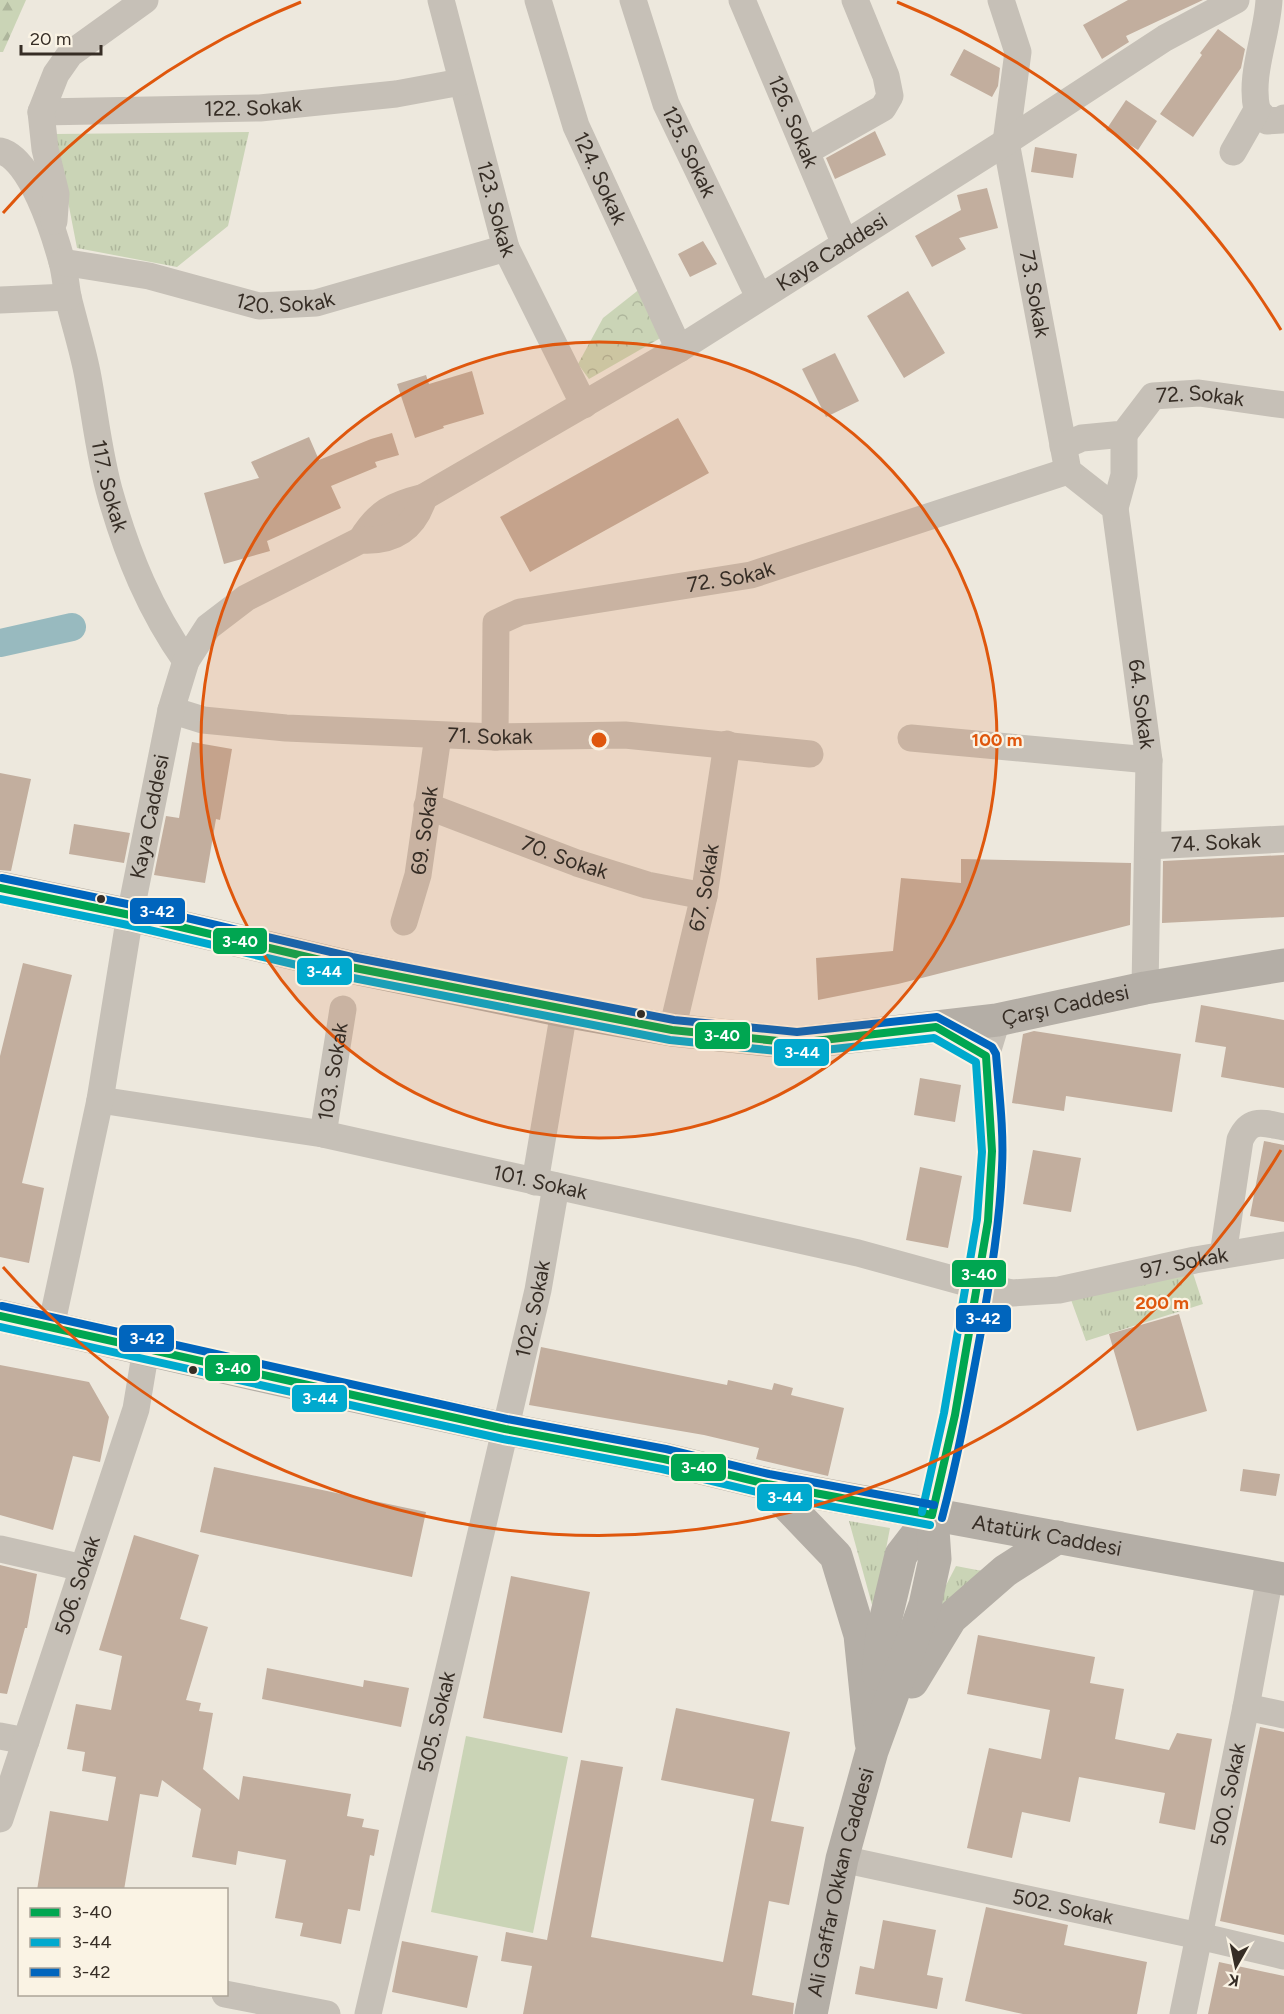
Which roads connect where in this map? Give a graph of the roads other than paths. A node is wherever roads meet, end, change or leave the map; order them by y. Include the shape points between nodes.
1 (145, 0) edge
2 (441, 0) edge
3 (538, 0) edge
4 (633, 0) edge
5 (742, 0) edge
6 (855, 0) edge
7 (1000, 0) edge
8 (1236, 0) edge
9 (1269, 0) edge
10 (461, 82) junction
11 (1257, 110) junction
12 (41, 112) junction
13 (1284, 118) edge
14 (1006, 142) junction
15 (0, 150) edge
16 (807, 151) junction
17 (1233, 152) dead end
18 (53, 234) junction
19 (845, 244) junction
20 (506, 248) junction
21 (62, 262) junction
22 (68, 297) junction
23 (759, 297) junction
24 (0, 300) edge
25 (679, 349) junction
26 (584, 405) junction
27 (1284, 405) edge
28 (1124, 434) junction
29 (1065, 459) junction
30 (1115, 508) junction
31 (186, 661) junction
32 (171, 710) junction
33 (438, 736) junction
34 (495, 737) junction
35 (912, 738) dead end
36 (727, 744) junction
37 (810, 754) dead end
38 (1149, 760) junction
39 (427, 806) junction
40 (1284, 839) edge
41 (1148, 846) junction
42 (0, 888) edge
43 (704, 896) junction
44 (130, 915) junction
45 (404, 922) dead end
46 (1284, 965) edge
47 (1145, 988) junction
48 (343, 1009) dead end
49 (564, 1011) junction
50 (997, 1020) junction
51 (936, 1027) junction
52 (672, 1030) junction
53 (986, 1056) junction
54 (100, 1100) junction
55 (1284, 1127) edge
56 (323, 1134) junction
57 (546, 1184) junction
58 (1284, 1245) edge
59 (1223, 1255) junction
60 (978, 1286) junction
61 (0, 1316) edge
62 (51, 1327) junction
63 (146, 1349) junction
64 (505, 1429) junction
65 (767, 1484) junction
66 (932, 1515) junction
67 (1058, 1537) junction
68 (0, 1549) edge
69 (83, 1568) junction
70 (1277, 1577) edge
71 (1246, 1707) junction
72 (1284, 1715) edge
73 (0, 1736) edge
74 (26, 1741) junction
75 (872, 1751) junction
76 (0, 1819) edge
77 (842, 1859) junction
78 (1199, 1936) junction
79 (1284, 1956) edge
80 (228, 1996) edge
81 (327, 2014) edge
82 (368, 2014) edge
83 (811, 2014) edge
84 (1183, 2014) edge

1 - 12 street via 70,54 56,74
2 - 10 street, 123. Sokak
3 - 25 street, 124. Sokak via 576,126
4 - 23 street, 125. Sokak via 666,104
5 - 16 street, 126. Sokak
6 - 16 street via 886,76 890,96 883,108
7 - 14 street, 73. Sokak via 1018,52
8 - 14 street, Kaya Caddesi via 1165,38
9 - 11 street via 1255,78
10 - 12 street, 122. Sokak via 396,94 260,108
10 - 20 street, 123. Sokak
11 - 13 street via 1267,121
11 - 17 street
12 - 18 street via 56,194
14 - 19 street, Kaya Caddesi
14 - 29 street, 73. Sokak
15 - 18 street, 117. Sokak via 21,164
16 - 19 street, 126. Sokak
18 - 21 street, 117. Sokak
19 - 23 street, Kaya Caddesi
20 - 21 street, 120. Sokak via 316,303 259,306 149,276
20 - 26 street, 123. Sokak
21 - 22 street, 117. Sokak
22 - 24 street
22 - 31 street, 117. Sokak via 87,370 110,495 126,546 166,633
23 - 25 street, Kaya Caddesi
25 - 26 street, Kaya Caddesi
26 - 31 street, Kaya Caddesi via 424,497 418,515 399,534 379,541 361,540 246,598 208,627
27 - 28 street, 72. Sokak via 1199,393 1153,396
28 - 29 street, 72. Sokak via 1082,438
28 - 30 street via 1124,475
29 - 30 street
29 - 34 street, 72. Sokak via 751,575 520,612 496,623
30 - 38 street, 64. Sokak
31 - 32 street, Kaya Caddesi
32 - 33 street, 71. Sokak via 203,720 285,728
32 - 44 street, Kaya Caddesi
33 - 34 street, 71. Sokak
33 - 39 street, 69. Sokak
34 - 36 street, 71. Sokak via 625,735
35 - 38 street
36 - 37 street, 71. Sokak
36 - 43 street, 67. Sokak
38 - 41 street, 64. Sokak
39 - 43 street, 70. Sokak via 577,863 647,885
39 - 45 street, 69. Sokak via 417,876
40 - 41 street, 74. Sokak
41 - 47 street, 64. Sokak
42 - 44 main road, Çarşı Caddesi
43 - 52 street, 67. Sokak
44 - 49 main road, Çarşı Caddesi via 350,967
44 - 54 street, Kaya Caddesi
46 - 47 main road, Çarşı Caddesi
47 - 50 main road, Çarşı Caddesi
48 - 56 street, 103. Sokak
49 - 52 main road, Çarşı Caddesi
49 - 57 street, 102. Sokak
50 - 51 main road, Çarşı Caddesi
50 - 53 street
51 - 52 main road, Çarşı Caddesi via 797,1042
51 - 53 street
53 - 60 street via 992,1166
54 - 56 street, 101. Sokak
54 - 62 street, Kaya Caddesi
55 - 59 street via 1254,1123 1245,1128
56 - 57 street, 101. Sokak
57 - 60 street, 101. Sokak via 858,1253
57 - 64 street, 102. Sokak via 537,1290
58 - 59 street, 97. Sokak
59 - 60 street, 97. Sokak via 1059,1290 1012,1293
60 - 66 street via 951,1437
61 - 62 main road, Atatürk Caddesi
62 - 63 main road, Atatürk Caddesi
63 - 64 main road, Atatürk Caddesi
63 - 69 street, 506. Sokak via 136,1408
64 - 65 main road, Atatürk Caddesi via 663,1459
64 - 82 street, 505. Sokak
65 - 66 main road, Atatürk Caddesi
65 - 75 main road via 836,1556 860,1635
66 - 67 main road, Atatürk Caddesi
66 - 75 main road via 935,1559 925,1605
67 - 70 main road, Atatürk Caddesi
67 - 75 main road via 1005,1571 951,1618
68 - 69 street
69 - 74 street, 506. Sokak
70 - 71 street, 500. Sokak
71 - 72 street
71 - 78 street, 500. Sokak
73 - 74 street
74 - 76 street, 506. Sokak
75 - 77 main road, Ali Gaffar Okkan Caddesi
77 - 78 street, 502. Sokak
77 - 83 main road, Ali Gaffar Okkan Caddesi
78 - 79 street, 502. Sokak
78 - 84 street, 500. Sokak
80 - 81 street

